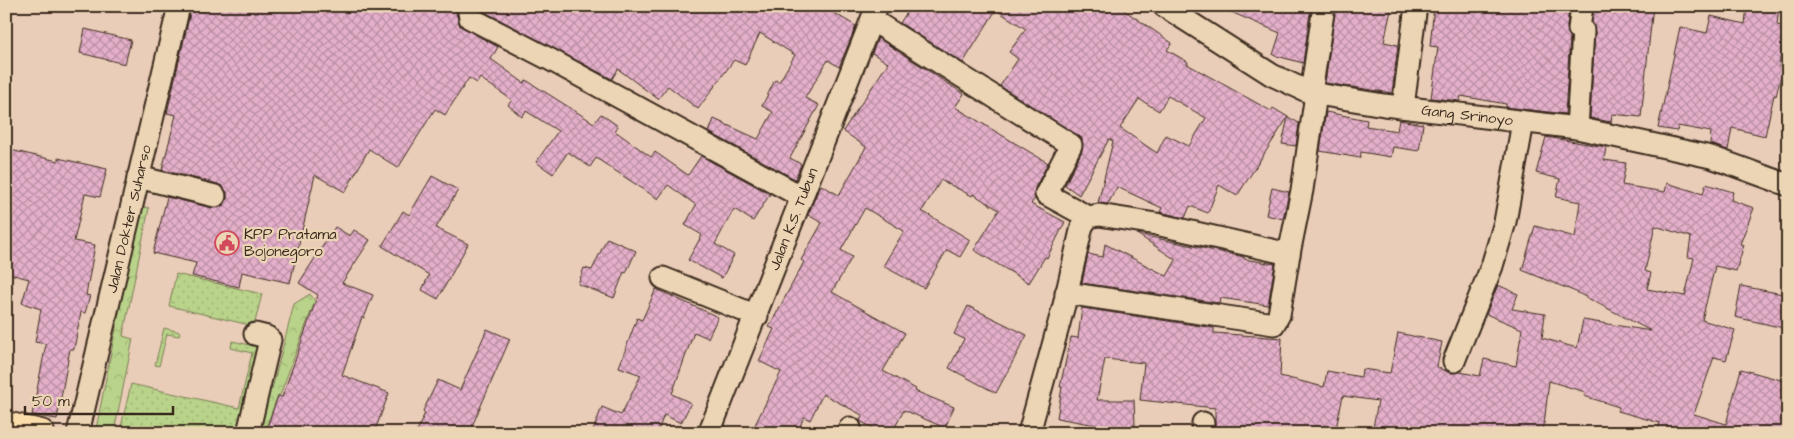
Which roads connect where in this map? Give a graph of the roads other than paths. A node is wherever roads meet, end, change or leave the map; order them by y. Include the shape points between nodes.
1 (179, 6) edge
2 (468, 6) edge
3 (1164, 6) edge
4 (1324, 6) edge
5 (1416, 6) edge
6 (1582, 6) edge
7 (875, 13) edge
8 (1313, 94) junction
9 (1403, 107) junction
10 (1523, 122) junction
11 (1577, 128) junction
12 (138, 178) junction
13 (1788, 186) edge
14 (215, 196) dead end
15 (802, 197) junction
16 (1088, 217) junction
17 (1289, 254) junction
18 (663, 278) dead end
19 (1066, 293) junction
20 (757, 316) junction
21 (255, 334) dead end
22 (1454, 361) dead end
23 (6, 425) edge
24 (41, 433) edge
25 (78, 433) edge
26 (248, 433) edge
27 (709, 433) edge
28 (1029, 433) edge

1 - 12 street, Jalan Dokter Suharso
2 - 15 street via 470,18
3 - 8 street, Gang Srinoyo via 1272,75
4 - 8 street
5 - 9 street
6 - 11 street
7 - 15 street, Jalan K.S. Tubun
7 - 16 street via 1070,145 1046,194
8 - 9 street, Gang Srinoyo
8 - 17 street via 1302,190
9 - 10 street, Gang Srinoyo
10 - 11 street, Gang Srinoyo
10 - 22 street via 1505,222 1486,283
11 - 13 street, Gang Srinoyo via 1711,156
12 - 14 street
12 - 25 street, Jalan Dokter Suharso
15 - 20 street, Jalan K.S. Tubun
16 - 17 street via 1099,215 1148,223
16 - 19 street via 1082,226
17 - 19 street via 1274,324
18 - 20 street
19 - 28 street
20 - 27 street, Jalan K.S. Tubun
21 - 26 street via 270,340
23 - 24 main road

